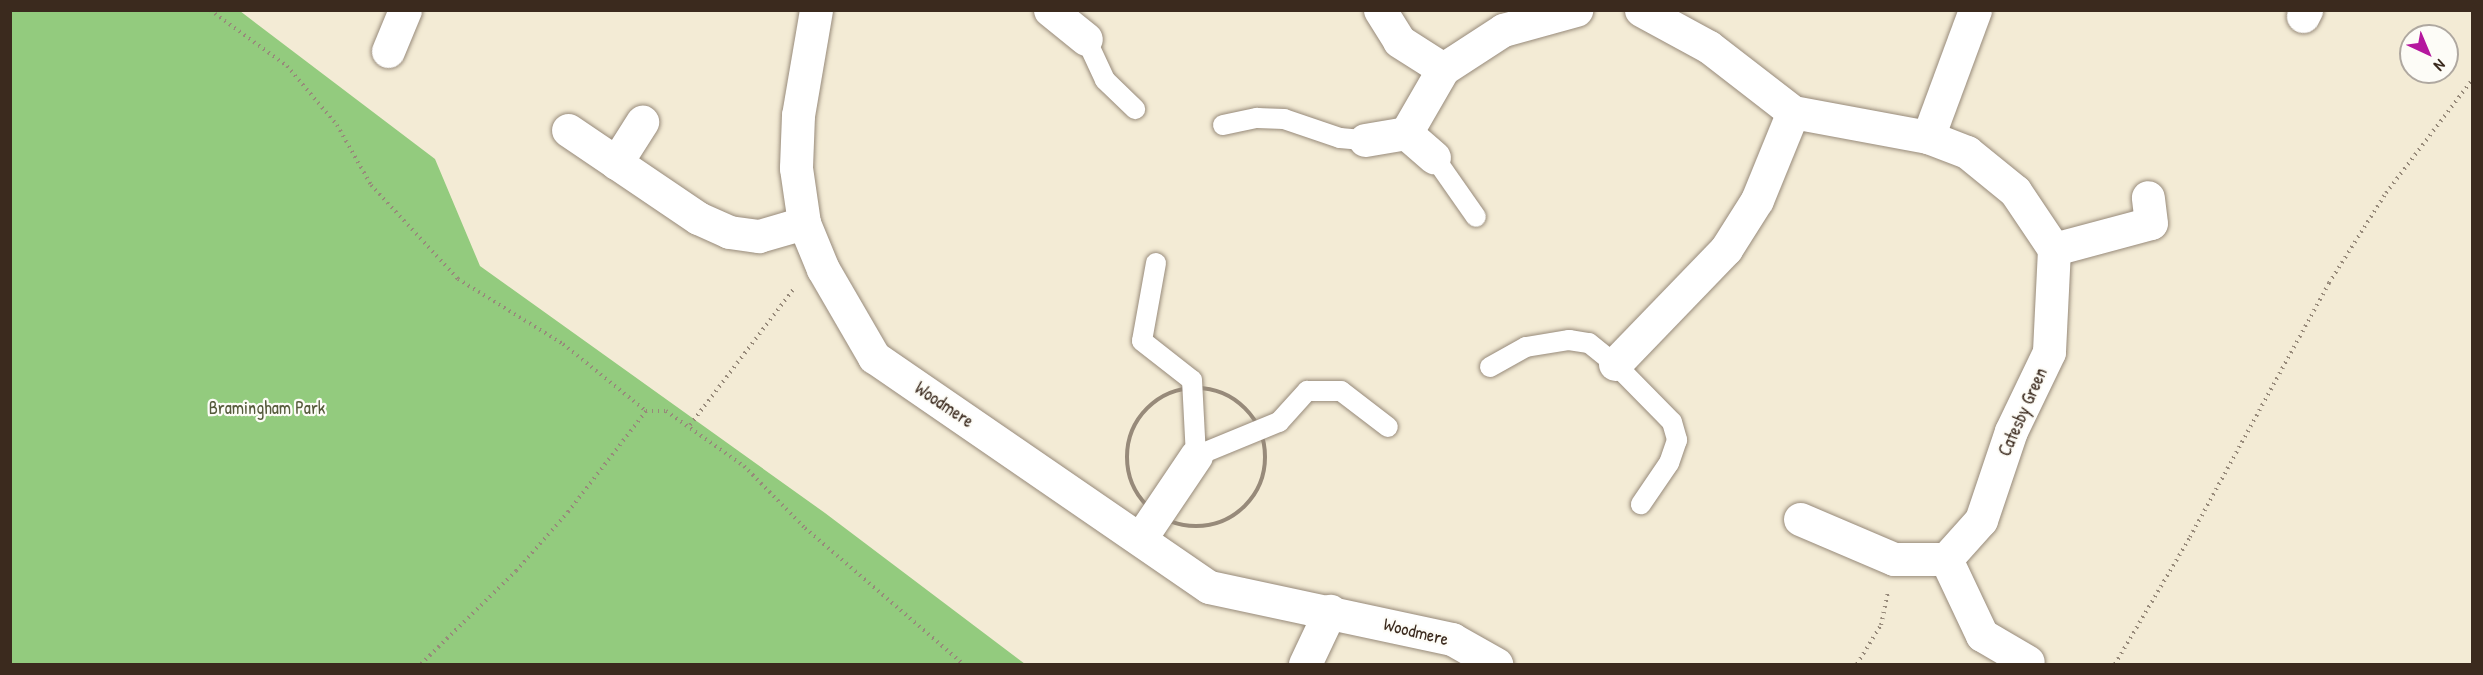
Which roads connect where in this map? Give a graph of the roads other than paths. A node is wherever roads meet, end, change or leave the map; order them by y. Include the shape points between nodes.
1 (405, 10) edge
2 (816, 10) edge
3 (1050, 10) edge
4 (1380, 10) edge
5 (1576, 10) edge
6 (1641, 10) edge
7 (1975, 10) edge
8 (1086, 39) joint
9 (388, 51) dead end
10 (1443, 69) junction
11 (1135, 109) dead end
12 (1793, 112) junction
13 (642, 122) dead end
14 (1223, 125) dead end
15 (568, 130) dead end
16 (1406, 133) junction
17 (1928, 137) junction
18 (1365, 140) joint
19 (1434, 157) joint
20 (616, 163) junction
21 (2148, 197) dead end
22 (1476, 217) dead end
23 (804, 223) junction
24 (2054, 249) junction
25 (1156, 263) dead end
26 (1615, 364) junction
27 (1490, 367) dead end
28 (1389, 427) dead end
29 (1196, 456) junction
30 (1641, 504) dead end
31 (1800, 519) dead end
32 (1140, 540) junction
33 (1946, 559) junction
34 (1330, 611) junction
35 (2028, 662) dead end
36 (1305, 664) edge
37 (1496, 664) edge

1 - 9 street
2 - 23 street, Woodmere via 798,115 796,168
3 - 8 street
4 - 10 street via 1399,41
5 - 10 street via 1503,30
6 - 12 street via 1709,47
7 - 17 street
8 - 11 lane via 1105,80
10 - 16 street
12 - 17 street
12 - 26 street via 1757,200 1726,249
13 - 20 street
14 - 18 lane via 1257,118 1284,119 1340,138
15 - 20 street
16 - 18 street
16 - 19 street
17 - 24 street via 1966,152 2015,191
19 - 22 lane
20 - 23 street via 698,218 729,232 759,236
21 - 24 street via 2151,223
23 - 32 street, Woodmere via 823,269 873,357
24 - 33 street, Catesby Green via 2049,352 2011,431 1981,520
25 - 29 lane via 1142,341 1192,380
26 - 27 lane via 1589,343 1569,340 1526,347
26 - 30 lane via 1672,422 1677,440 1669,463
28 - 29 lane via 1341,391 1307,391 1279,422
29 - 32 street
31 - 33 street via 1894,559
32 - 34 street, Woodmere via 1209,587
33 - 35 street via 1982,635
34 - 36 street
34 - 37 street, Woodmere via 1452,639

